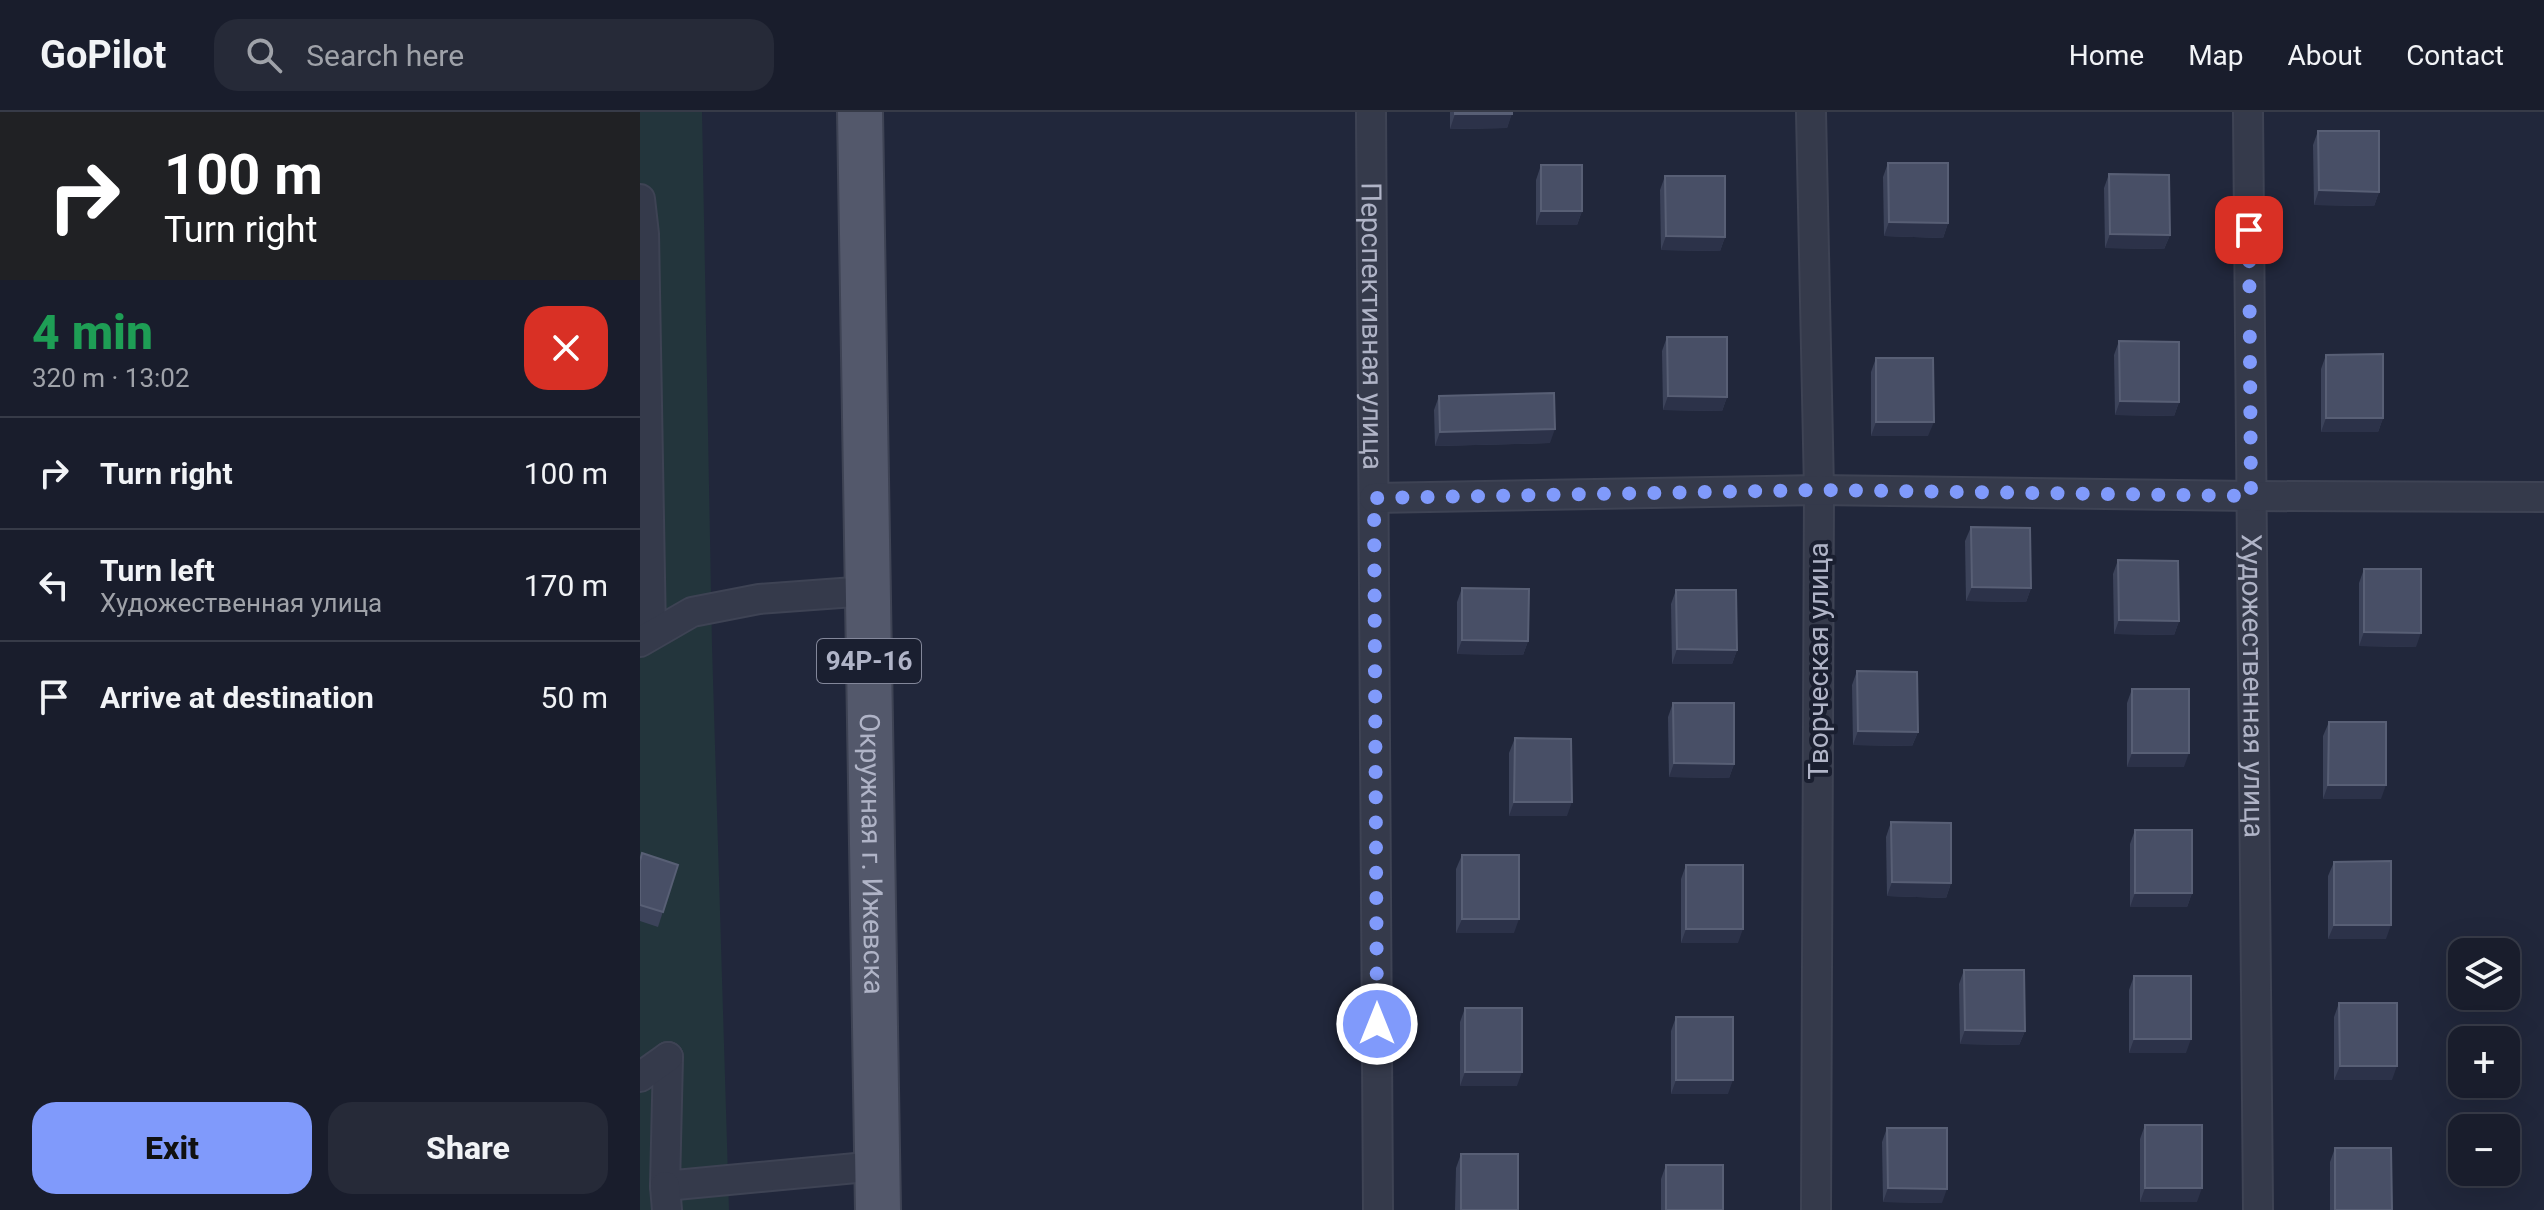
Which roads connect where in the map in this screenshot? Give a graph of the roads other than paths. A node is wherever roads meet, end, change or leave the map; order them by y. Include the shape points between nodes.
1 (860, 112) edge
2 (1371, 112) edge
3 (1811, 112) edge
4 (2248, 112) edge
5 (640, 199) edge
6 (642, 235) edge
7 (1819, 490) junction
8 (2251, 496) junction
9 (2544, 497) edge
10 (1374, 498) junction
11 (868, 591) junction
12 (645, 638) edge
13 (640, 1077) edge
14 (877, 1166) junction
15 (666, 1198) edge
16 (878, 1210) edge
17 (1378, 1210) edge
18 (1816, 1210) edge
19 (2258, 1210) edge

1 - 11 main road, Окружная г. Ижевска / 94Р-16
2 - 10 street, Перспективная улица
3 - 7 street, Творческая улица
4 - 8 street, Художественная улица
5 - 6 street
6 - 12 street
7 - 8 street
7 - 10 street
7 - 18 street, Творческая улица
8 - 9 street
8 - 19 street, Художественная улица
10 - 17 street, Перспективная улица
11 - 12 street via 759,599 692,612
11 - 14 main road, Окружная г. Ижевска / 94Р-16
13 - 15 street via 668,1057
14 - 15 street
14 - 16 main road, Окружная г. Ижевска / 94Р-16

